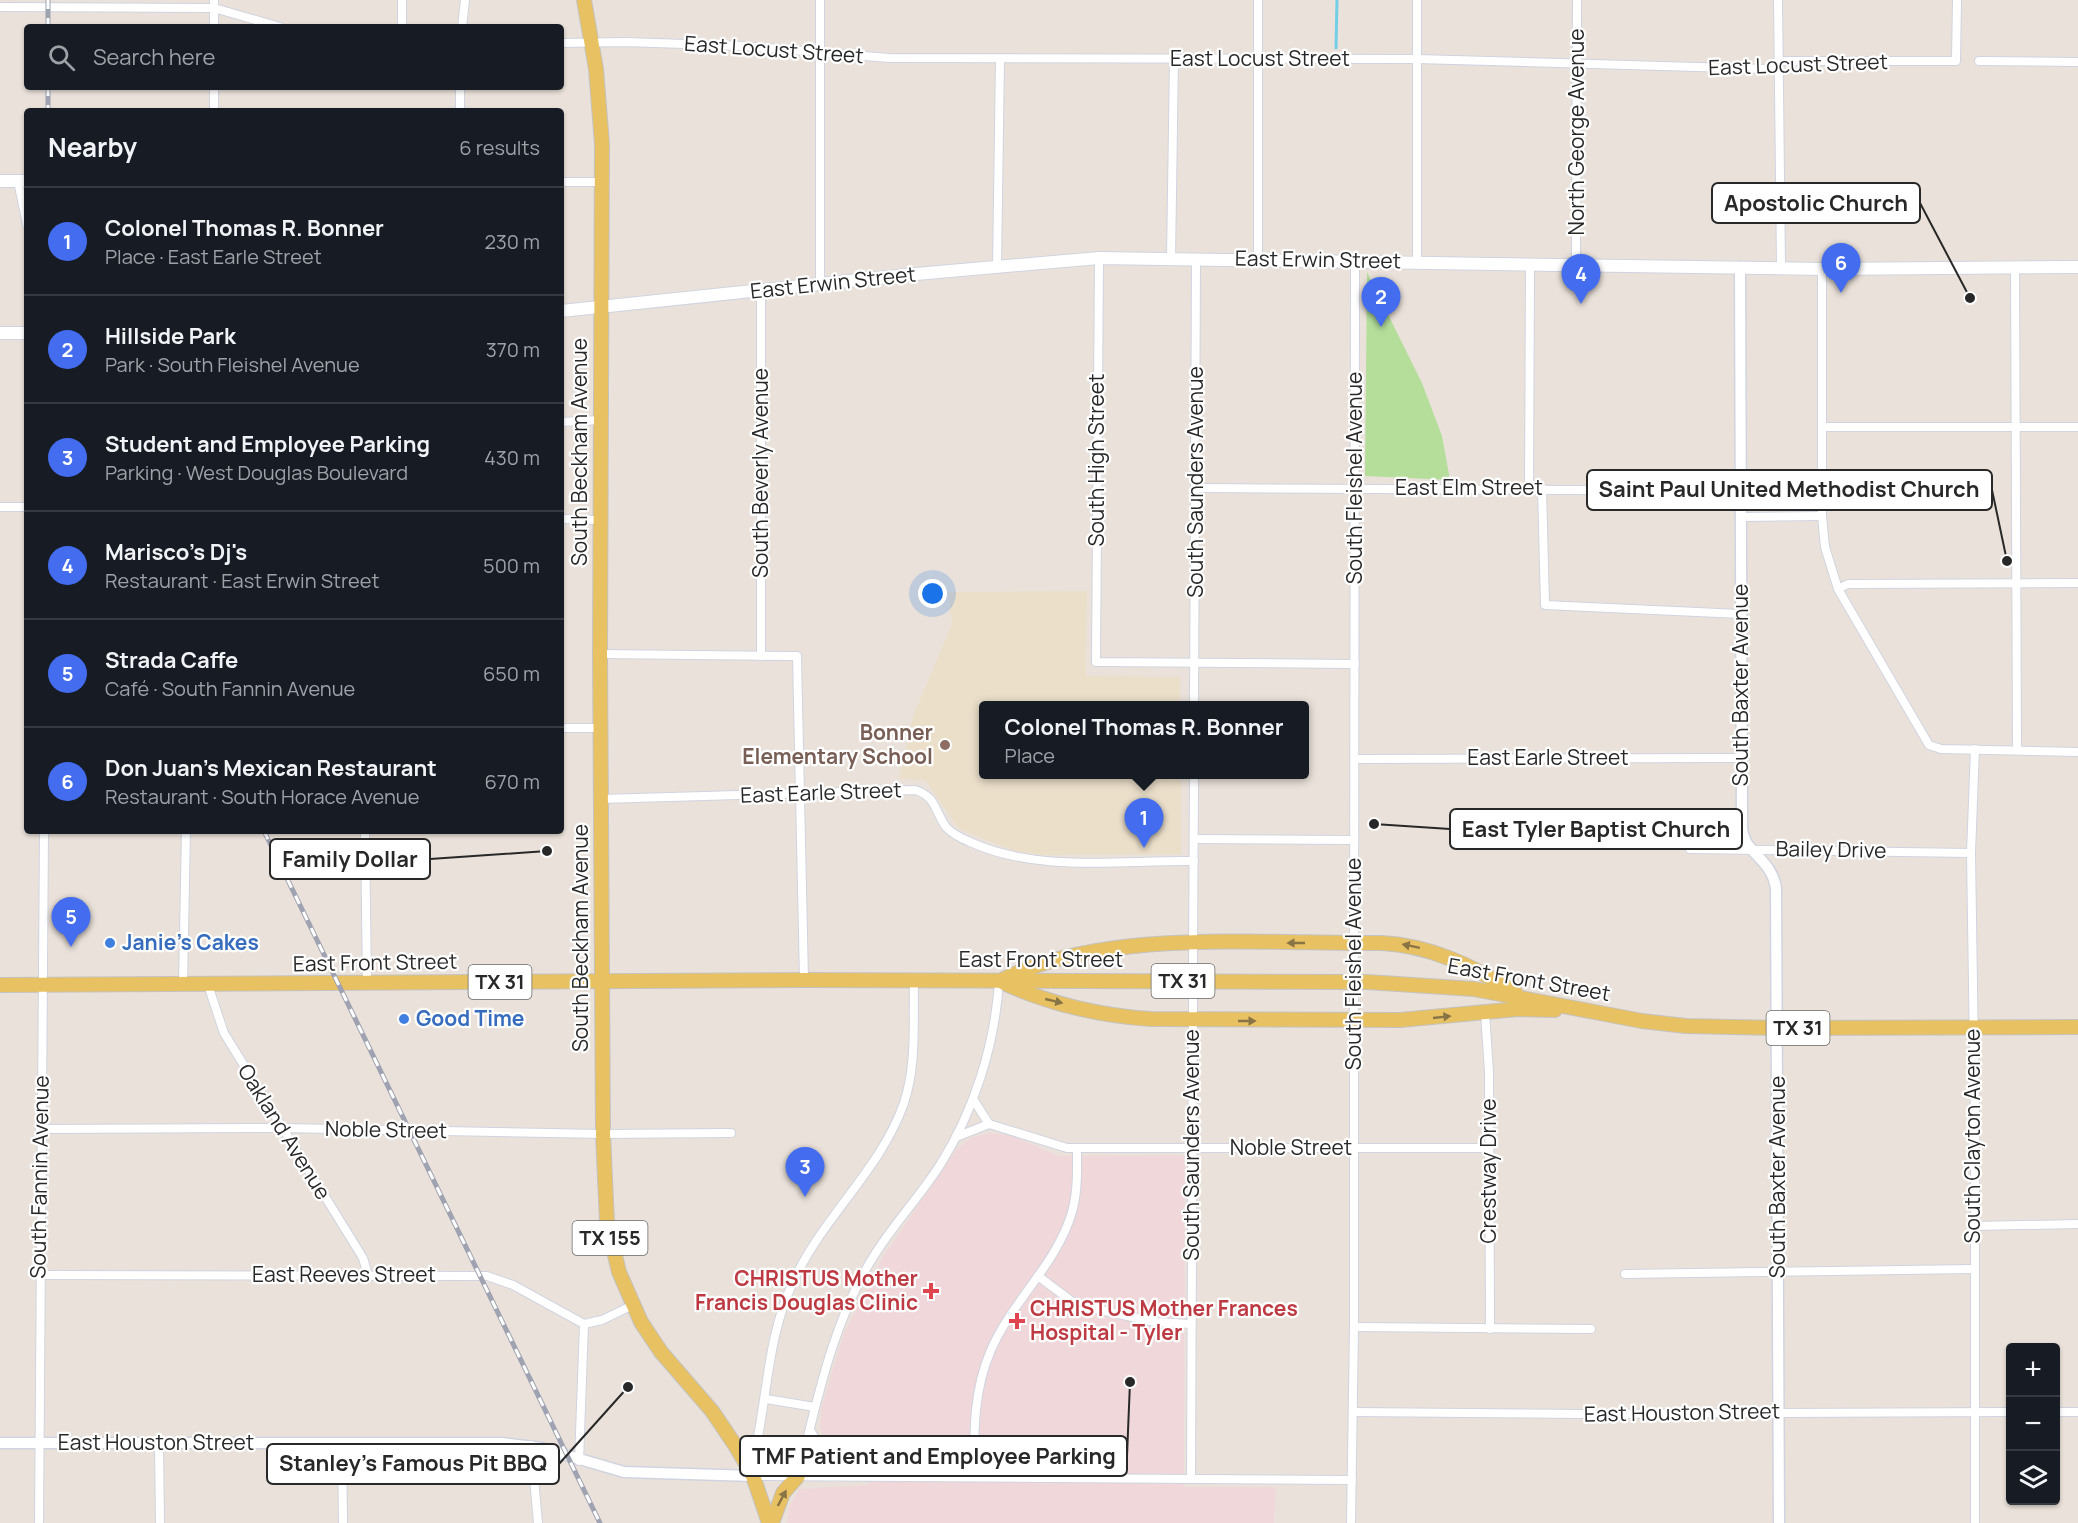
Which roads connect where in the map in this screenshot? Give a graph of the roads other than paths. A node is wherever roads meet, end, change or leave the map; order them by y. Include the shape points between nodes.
1 (402, 0) edge
2 (465, 0) edge
3 (584, 0) edge
4 (820, 0) edge
5 (1258, 0) edge
6 (1417, 0) edge
7 (1577, 0) edge
8 (1778, 0) edge
9 (1957, 0) edge
10 (214, 4) edge
11 (0, 7) edge
12 (214, 24) edge
13 (271, 24) edge
14 (402, 24) edge
15 (462, 24) edge
16 (564, 43) edge
17 (593, 43) junction
18 (820, 52) junction
19 (1000, 59) junction
20 (1174, 59) junction
21 (1418, 59) junction
22 (1258, 60) junction
23 (1778, 61) junction
24 (1979, 61) dead end
25 (1577, 62) junction
26 (2078, 62) edge
27 (214, 90) edge
28 (460, 90) edge
29 (214, 108) edge
30 (459, 108) edge
31 (0, 181) edge
32 (22, 181) edge
33 (564, 182) edge
34 (603, 182) junction
35 (24, 199) edge
36 (1099, 258) junction
37 (1171, 259) junction
38 (1197, 259) junction
39 (1258, 260) junction
40 (1355, 260) junction
41 (1417, 261) junction
42 (1530, 264) junction
43 (1576, 264) junction
44 (997, 267) junction
45 (1740, 267) junction
46 (1781, 267) junction
47 (2078, 267) edge
48 (2015, 268) junction
49 (1822, 269) junction
50 (819, 285) junction
51 (761, 291) junction
52 (602, 306) junction
53 (564, 311) edge
54 (0, 333) edge
55 (24, 333) edge
56 (601, 420) junction
57 (564, 422) edge
58 (1822, 427) junction
59 (2015, 427) junction
60 (2078, 427) edge
61 (1196, 488) junction
62 (1529, 488) junction
63 (1542, 488) junction
64 (1354, 489) junction
65 (1742, 491) junction
66 (0, 507) edge
67 (24, 507) edge
68 (1822, 516) junction
69 (1741, 517) junction
70 (564, 519) edge
71 (600, 520) junction
72 (2015, 583) junction
73 (2078, 583) edge
74 (1838, 589) junction
75 (1740, 614) junction
76 (600, 654) junction
77 (761, 656) junction
78 (1194, 663) junction
79 (1355, 664) junction
80 (1194, 701) edge
81 (564, 728) edge
82 (601, 728) junction
83 (1975, 749) junction
84 (2017, 749) junction
85 (2078, 752) edge
86 (1741, 758) junction
87 (1355, 759) junction
88 (1194, 779) edge
89 (798, 795) junction
90 (601, 799) junction
91 (44, 834) edge
92 (186, 834) edge
93 (366, 834) edge
94 (1194, 839) junction
95 (1354, 840) junction
96 (1750, 848) junction
97 (1690, 849) dead end
98 (1971, 853) junction
99 (1194, 861) junction
100 (1193, 950) junction
101 (1355, 950) junction
102 (804, 980) junction
103 (603, 981) junction
104 (914, 981) junction
105 (999, 981) junction
106 (367, 984) junction
107 (0, 985) edge
108 (43, 985) junction
109 (183, 985) junction
110 (208, 985) junction
111 (1522, 996) junction
112 (1593, 1011) junction
113 (1485, 1013) junction
114 (1193, 1021) junction
115 (1354, 1021) junction
116 (1972, 1027) junction
117 (2078, 1027) edge
118 (1779, 1028) junction
119 (973, 1100) junction
120 (989, 1124) junction
121 (282, 1128) junction
122 (40, 1129) junction
123 (731, 1132) dead end
124 (603, 1134) junction
125 (956, 1137) junction
126 (1077, 1148) junction
127 (1192, 1148) junction
128 (1354, 1148) junction
129 (1488, 1148) junction
130 (2078, 1224) edge
131 (1974, 1226) junction
132 (1974, 1269) junction
133 (1778, 1272) junction
134 (1625, 1274) dead end
135 (39, 1275) junction
136 (368, 1275) junction
137 (1038, 1276) junction
138 (633, 1305) junction
139 (584, 1324) junction
140 (1191, 1324) junction
141 (1354, 1328) junction
142 (1490, 1329) junction
143 (1591, 1329) dead end
144 (766, 1399) junction
145 (815, 1407) junction
146 (1353, 1412) junction
147 (1779, 1412) junction
148 (1975, 1412) junction
149 (2006, 1412) edge
150 (2060, 1412) edge
151 (2078, 1412) edge
152 (810, 1430) junction
153 (0, 1443) edge
154 (39, 1443) junction
155 (159, 1444) junction
156 (342, 1444) junction
157 (531, 1445) junction
158 (742, 1456) junction
159 (579, 1461) junction
160 (855, 1475) junction
161 (753, 1476) junction
162 (798, 1476) junction
163 (974, 1477) junction
164 (1191, 1479) junction
165 (1352, 1480) junction
166 (39, 1523) edge
167 (160, 1523) edge
168 (342, 1523) edge
169 (538, 1523) edge
170 (771, 1523) edge
171 (1351, 1523) edge
172 (1779, 1523) edge
173 (1975, 1523) edge

1 - 14 street
2 - 15 street
3 - 17 main road, South Beckham Avenue
4 - 18 street
5 - 22 street
6 - 21 street
7 - 25 street, North George Avenue
8 - 23 street
9 - 23 street, East Locust Street via 1956,61
10 - 11 street
10 - 12 street
10 - 13 street
16 - 17 street, East Locust Street
17 - 18 street, East Locust Street
17 - 34 main road, South Beckham Avenue via 602,120
18 - 19 street, East Locust Street via 889,58
18 - 50 street
19 - 20 street, East Locust Street
19 - 44 street
20 - 22 street, East Locust Street
20 - 37 street
21 - 22 street, East Locust Street
21 - 25 street, East Locust Street
21 - 41 street
22 - 39 street
23 - 25 street, East Locust Street via 1766,69
23 - 46 street
24 - 26 street
25 - 43 street, North George Avenue
27 - 29 street
28 - 30 street
31 - 32 main road
32 - 35 street
33 - 34 street
34 - 52 main road, South Beckham Avenue
36 - 37 main road, East Erwin Street
36 - 44 main road, East Erwin Street
36 - 78 street, South High Street via 1096,662
37 - 38 main road, East Erwin Street
38 - 39 main road, East Erwin Street
38 - 61 street, South Saunders Avenue
39 - 40 main road, East Erwin Street
40 - 41 main road, East Erwin Street
40 - 64 street, South Fleishel Avenue
41 - 42 main road, East Erwin Street
42 - 43 main road, East Erwin Street
42 - 62 street
43 - 45 main road, East Erwin Street
44 - 50 main road, East Erwin Street
45 - 46 main road, East Erwin Street
45 - 65 street, South Baxter Avenue
46 - 49 main road, East Erwin Street
47 - 48 main road, East Erwin Street
48 - 49 main road, East Erwin Street
48 - 59 street
49 - 58 street
50 - 51 main road, East Erwin Street
51 - 52 main road, East Erwin Street
51 - 77 street, South Beverly Avenue
52 - 53 main road, East Erwin Street
52 - 56 main road, South Beckham Avenue
54 - 55 main road
56 - 57 street
56 - 71 main road, South Beckham Avenue
58 - 59 street
58 - 68 street
59 - 60 street
59 - 72 street
61 - 64 street, East Elm Street
61 - 78 street, South Saunders Avenue
62 - 63 street, East Elm Street
62 - 64 street, East Elm Street
63 - 65 street, East Elm Street
63 - 75 street via 1545,605
64 - 79 street, South Fleishel Avenue
65 - 69 street, South Baxter Avenue
66 - 67 street
68 - 69 street
68 - 74 street via 1825,547
69 - 75 street, South Baxter Avenue
70 - 71 street
71 - 76 main road, South Beckham Avenue
72 - 73 street
72 - 74 street via 1848,585
72 - 84 street
74 - 83 street via 1929,745
75 - 86 street, South Baxter Avenue
76 - 77 street
76 - 82 main road, South Beckham Avenue
77 - 89 street via 797,656
78 - 79 street
78 - 80 street, South Saunders Avenue
79 - 87 street, South Fleishel Avenue
81 - 82 street
82 - 90 main road, South Beckham Avenue
83 - 84 street
83 - 98 street, South Clayton Avenue
84 - 85 street
86 - 87 street, East Earle Street
86 - 96 street, South Baxter Avenue via 1742,834
87 - 95 street, South Fleishel Avenue
88 - 94 street, South Saunders Avenue
89 - 90 street, East Earle Street
89 - 99 street, East Earle Street via 922,792 932,799 954,834 1020,859
89 - 102 street
90 - 103 main road, South Beckham Avenue
91 - 108 street, South Fannin Avenue
92 - 109 street
93 - 106 street
94 - 95 street
94 - 99 street, South Saunders Avenue
95 - 101 street, South Fleishel Avenue
96 - 97 street, Bailey Drive
96 - 98 street, Bailey Drive
96 - 118 street, South Baxter Avenue via 1766,861 1775,882
98 - 116 street, South Clayton Avenue
99 - 100 street, South Saunders Avenue
101 -> 100 main road
100 - 105 main road via 1128,946 1053,960
100 - 114 street, South Saunders Avenue, bridge
111 -> 101 main road via 1480,971 1423,949 1394,943
101 - 115 street, South Fleishel Avenue, bridge
102 - 103 main road, East Front Street / TX 31
102 - 104 main road, East Front Street / TX 31
103 - 106 main road, East Front Street / TX 31
103 - 124 main road, South Beckham Avenue / TX 155
104 - 105 main road, East Front Street / TX 31
104 - 144 street via 912,1058 904,1101 882,1148 812,1247 793,1282 774,1333 764,1387
105 - 111 main road, East Front Street / TX 31 via 1367,982
105 -> 114 main road via 1040,998 1121,1016
105 - 119 street via 998,1002
106 - 110 main road, East Front Street / TX 31
107 - 108 main road, East Front Street / TX 31
108 - 109 main road, East Front Street / TX 31
108 - 122 street, South Fannin Avenue
109 - 110 main road, East Front Street / TX 31
110 - 121 street, Oakland Avenue via 224,1033
111 - 112 main road, East Front Street / TX 31
112 - 113 main road via 1527,1009
112 - 118 main road, East Front Street / TX 31 via 1674,1025
115 -> 113 main road
113 - 129 street, Crestway Drive
114 -> 115 main road
114 - 127 street, South Saunders Avenue
115 - 128 street, South Fleishel Avenue
116 - 117 main road, East Front Street / TX 31
116 - 118 main road, East Front Street / TX 31
116 - 131 street, South Clayton Avenue
118 - 133 street, South Baxter Avenue
119 - 120 street
119 - 125 street
120 - 125 street
120 - 126 street, Noble Street via 1054,1145
121 - 122 street, Noble Street
121 - 124 street, Noble Street
121 - 136 street, Oakland Avenue via 363,1258
122 - 135 street, South Fannin Avenue
123 - 124 street, Noble Street
124 - 138 main road, South Beckham Avenue / TX 155 via 607,1222 619,1272
125 - 145 street via 940,1166 865,1270 838,1330
126 - 127 street, Noble Street
126 - 137 street via 1077,1189 1072,1211 1063,1236
127 - 128 street, Noble Street
127 - 140 street, South Saunders Avenue
128 - 129 street, Noble Street
128 - 141 street, South Fleishel Avenue
129 - 142 street, Crestway Drive
130 - 131 street
131 - 132 street, South Clayton Avenue
132 - 133 street
132 - 148 street, South Clayton Avenue
133 - 134 street
133 - 147 street, South Baxter Avenue
135 - 136 street, East Reeves Street
135 - 154 street, South Fannin Avenue
136 - 139 street, East Reeves Street via 495,1277
137 - 140 street via 1082,1306 1155,1322
137 - 163 street via 1003,1326 985,1365 975,1410
138 - 139 street
138 - 158 main road, South Beckham Avenue / TX 155 via 649,1336 712,1411
139 - 159 street
140 - 164 street, South Saunders Avenue
141 - 142 street
141 - 146 street, South Fleishel Avenue
142 - 143 street
144 - 145 street
144 - 158 street via 756,1447
145 - 152 street
146 - 147 street, East Houston Street
146 - 165 street, South Fleishel Avenue
147 - 148 street, East Houston Street
147 - 172 street, South Baxter Avenue
148 - 149 street, East Houston Street
148 - 173 street, South Clayton Avenue
150 - 151 street
152 - 160 street via 832,1466
152 - 162 street
153 - 154 street, East Houston Street
154 - 155 street, East Houston Street
154 - 166 street, South Fannin Avenue
155 - 156 street, East Houston Street
155 - 167 street
156 - 157 street, East Houston Street
156 - 168 street
157 - 159 street, East Houston Street
157 - 169 street
158 - 161 main road, South Beckham Avenue / TX 155
159 - 161 street, East Houston Street via 640,1474
160 - 162 street, East Houston Street
160 - 163 street, East Houston Street
161 - 162 street, East Houston Street
161 - 170 main road, South Beckham Avenue / TX 155
170 -> 162 main road via 783,1493
163 - 164 street, East Houston Street
164 - 165 street, East Houston Street
165 - 171 street, South Fleishel Avenue

